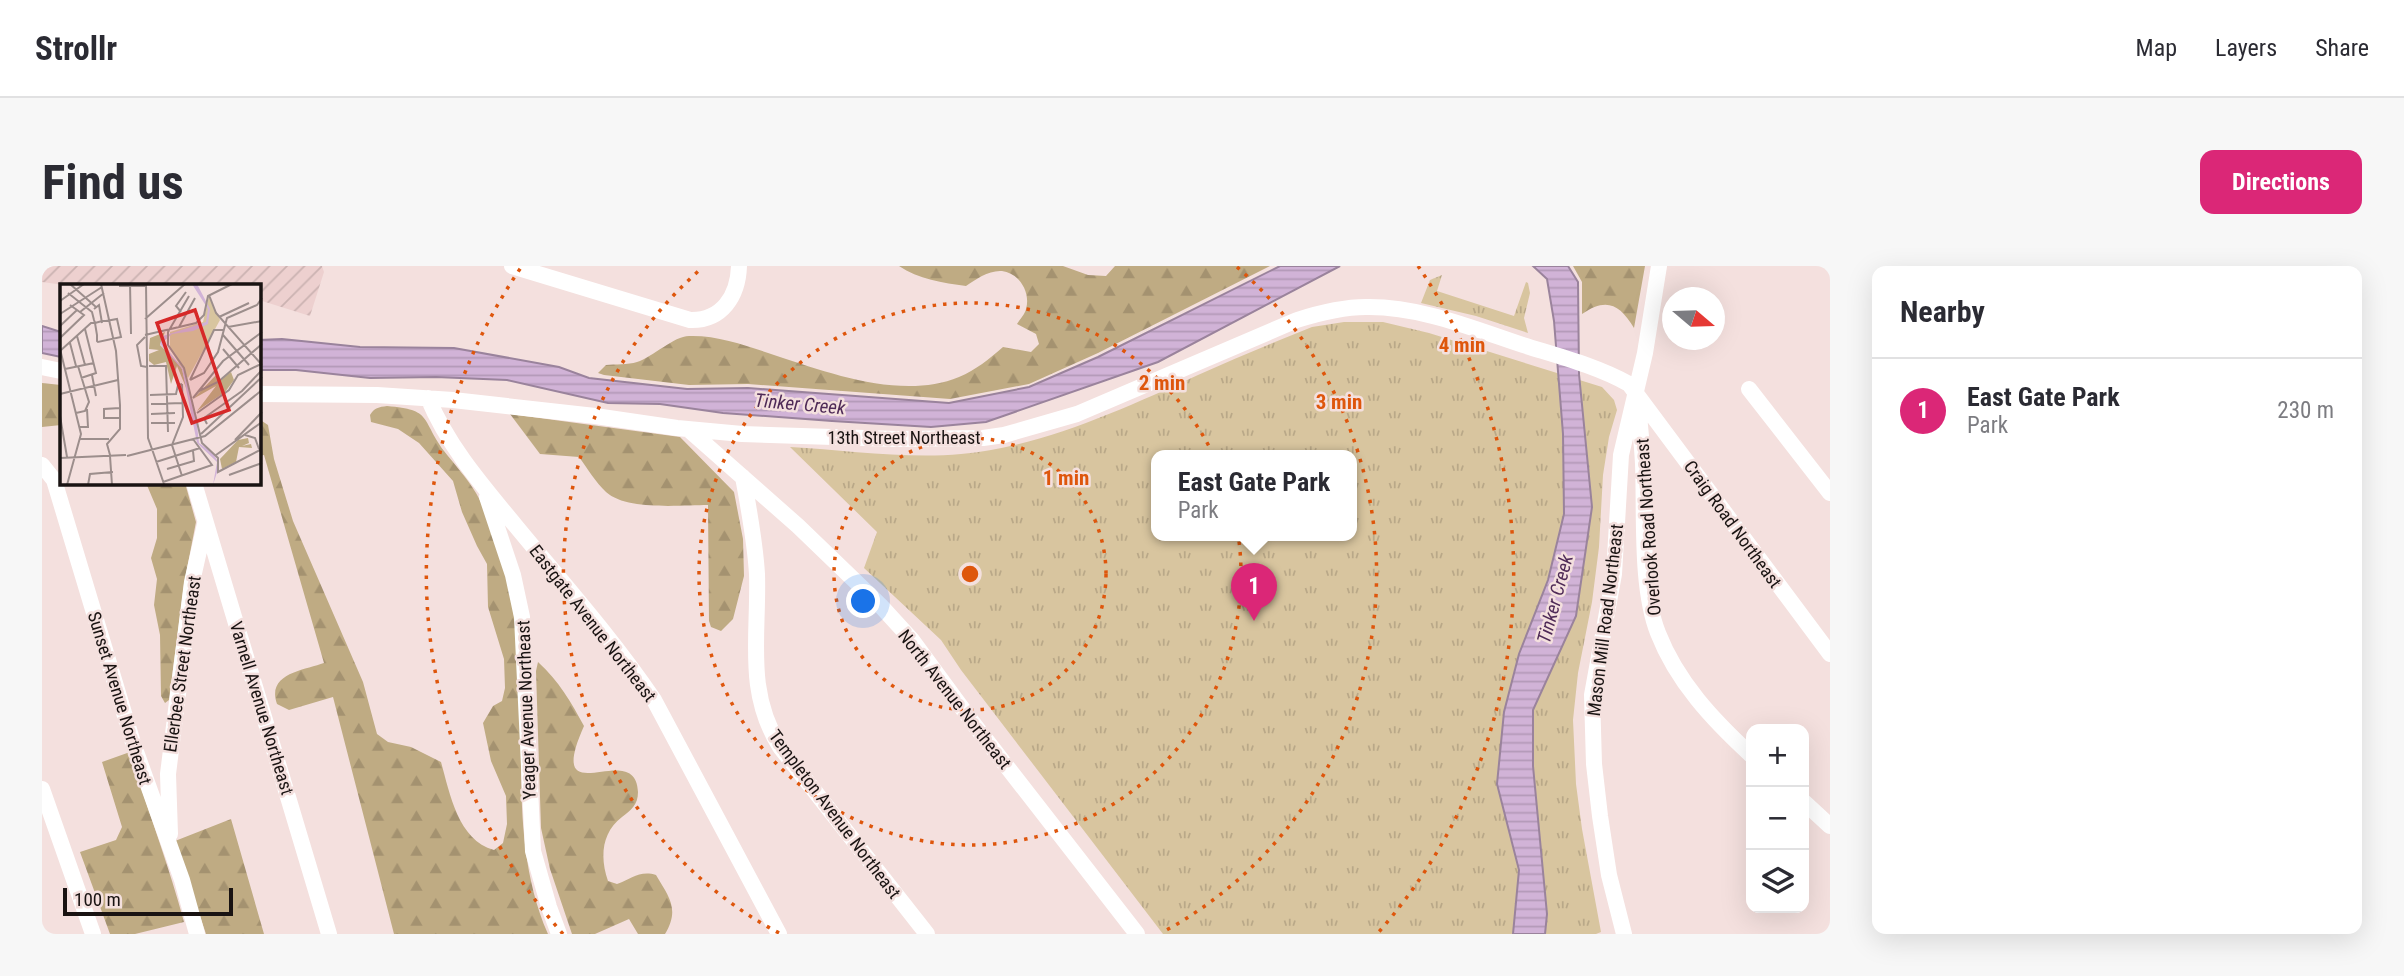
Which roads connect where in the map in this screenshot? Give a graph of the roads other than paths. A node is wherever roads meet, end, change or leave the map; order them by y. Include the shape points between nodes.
1 (512, 266) edge
2 (739, 266) edge
3 (1659, 266) edge
4 (42, 367) edge
5 (60, 371) edge
6 (1749, 389) dead end
7 (1637, 393) junction
8 (261, 394) edge
9 (428, 398) junction
10 (688, 429) junction
11 (42, 465) edge
12 (743, 477) junction
13 (195, 485) edge
14 (484, 488) junction
15 (1830, 493) edge
16 (206, 520) junction
17 (1830, 654) edge
18 (1746, 750) edge
19 (42, 789) edge
20 (1809, 807) edge
21 (1830, 826) edge
22 (171, 850) junction
23 (93, 934) edge
24 (197, 934) edge
25 (328, 934) edge
26 (559, 934) edge
27 (779, 934) edge
28 (927, 934) edge
29 (1137, 934) edge
30 (1624, 934) edge

1 - 2 street via 691,320 711,318 725,308 736,287
3 - 7 street, Mason Mill Road Northeast
4 - 5 street
6 - 15 street
7 - 10 street, 13th Street Northeast via 1616,377 1539,350 1412,311 1376,307 1341,309 1297,320 1077,414 1004,435 896,439
7 - 17 street, Craig Road Northeast
7 - 18 street, Overlook Road Northeast via 1647,573 1657,631 1682,679
7 - 30 street, Mason Mill Road Northeast via 1620,455 1614,574 1591,716 1609,876
8 - 9 street, 13th Street Northeast
9 - 10 street, 13th Street Northeast
9 - 14 street, Eastgate Avenue Northeast via 447,439
10 - 12 street, North Avenue Northeast
11 - 22 street, Sunset Avenue Northeast via 54,480 134,746
12 - 28 street, Templeton Avenue Northeast via 754,542 756,670 765,718 780,747
12 - 29 street, North Avenue Northeast via 912,640
13 - 16 street, Varnell Avenue Northeast
14 - 26 street, Yeager Avenue Northeast via 520,606 533,851
14 - 27 street, Eastgate Avenue Northeast via 654,699
16 - 22 street, Ellerbee Street Northeast via 192,583 168,774
16 - 25 street, Varnell Avenue Northeast
19 - 23 street
20 - 21 street
22 - 24 street, Sunset Avenue Northeast

